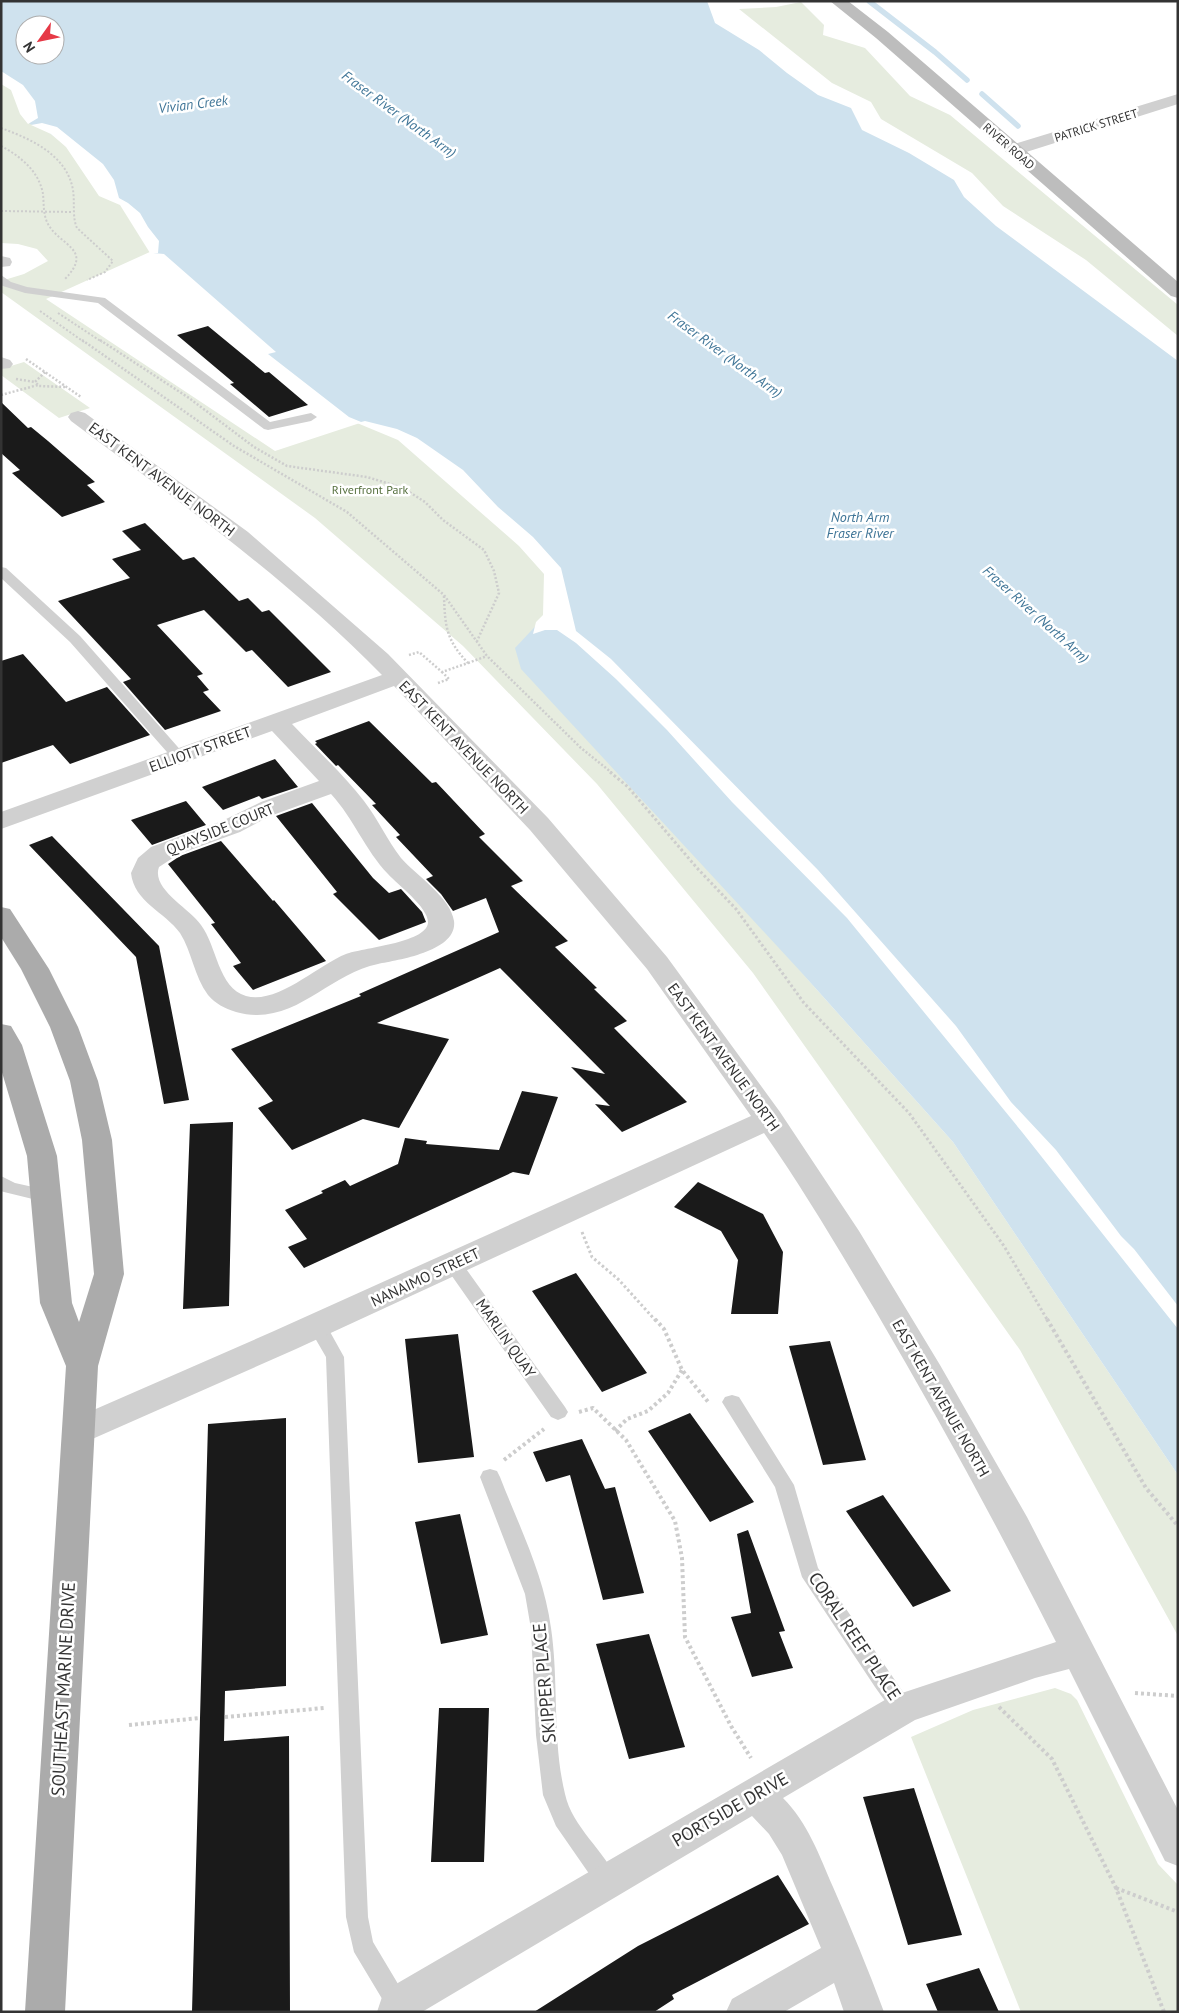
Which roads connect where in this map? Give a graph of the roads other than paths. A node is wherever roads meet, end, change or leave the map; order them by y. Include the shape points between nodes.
1 (838, 1) edge
2 (1178, 100) edge
3 (1014, 150) junction
4 (2, 267) edge
5 (1178, 292) edge
6 (81, 408) road end
7 (311, 417) dead end
8 (1, 571) edge
9 (403, 666) junction
10 (276, 721) junction
11 (179, 757) junction
12 (335, 784) junction
13 (1, 822) edge
14 (1, 916) edge
15 (1, 1033) edge
16 (770, 1119) junction
17 (1, 1182) edge
18 (45, 1196) junction
19 (453, 1264) junction
20 (317, 1326) junction
21 (82, 1366) junction
22 (732, 1402) road end
23 (558, 1412) road end
24 (78, 1431) junction
25 (490, 1477) road end
26 (1079, 1652) junction
27 (904, 1708) junction
28 (755, 1794) junction
29 (1178, 1849) edge
30 (607, 1881) junction
31 (844, 1956) junction
32 (398, 2008) edge
33 (45, 2012) edge
34 (746, 2012) edge
35 (864, 2012) edge

1 - 3 street, RIVER ROAD
2 - 3 street, PATRICK STREET
3 - 5 street, RIVER ROAD
4 - 7 lane via 7,284 25,290 101,300 268,426
6 - 9 street, EAST KENT AVENUE NORTH
8 - 11 lane via 75,639
9 - 10 street, ELLIOTT STREET
9 - 16 street, EAST KENT AVENUE NORTH via 658,963
10 - 11 street, ELLIOTT STREET
10 - 12 street, QUAYSIDE COURT
11 - 13 street, ELLIOTT STREET
12 - 12 street, QUAYSIDE COURT via 356,807 391,862 436,908 440,915 440,931 413,947 355,960 281,1001 246,1005 234,1002 216,987 196,936 150,890 145,882 146,865 160,853
14 - 21 main road, SOUTHEAST MARINE DRIVE via 35,969 64,1027 84,1081 97,1140 110,1274
15 - 18 main road, SOUTHEAST MARINE DRIVE via 8,1045 42,1156
16 - 19 street, NANAIMO STREET
16 - 26 street, EAST KENT AVENUE NORTH via 848,1239 929,1374 1015,1527
17 - 18 lane via 10,1188
18 - 21 main road, SOUTHEAST MARINE DRIVE via 56,1303
19 - 20 street, NANAIMO STREET
19 - 23 lane, MARLIN QUAY
20 - 24 street, NANAIMO STREET
20 - 32 lane via 335,1356 356,1917 362,1944
21 - 24 main road, SOUTHEAST MARINE DRIVE
22 - 27 lane, CORAL REEF PLACE via 784,1486 809,1571 882,1681
24 - 33 main road, SOUTHEAST MARINE DRIVE
25 - 30 lane, SKIPPER PLACE via 535,1594 541,1629 554,1795 564,1819
26 - 27 street, PORTSIDE DRIVE via 1035,1663
26 - 29 street, EAST KENT AVENUE NORTH
27 - 28 street, PORTSIDE DRIVE
28 - 30 street, PORTSIDE DRIVE
28 - 31 street via 782,1822 796,1845
30 - 32 street, PORTSIDE DRIVE
31 - 34 street
31 - 35 street

